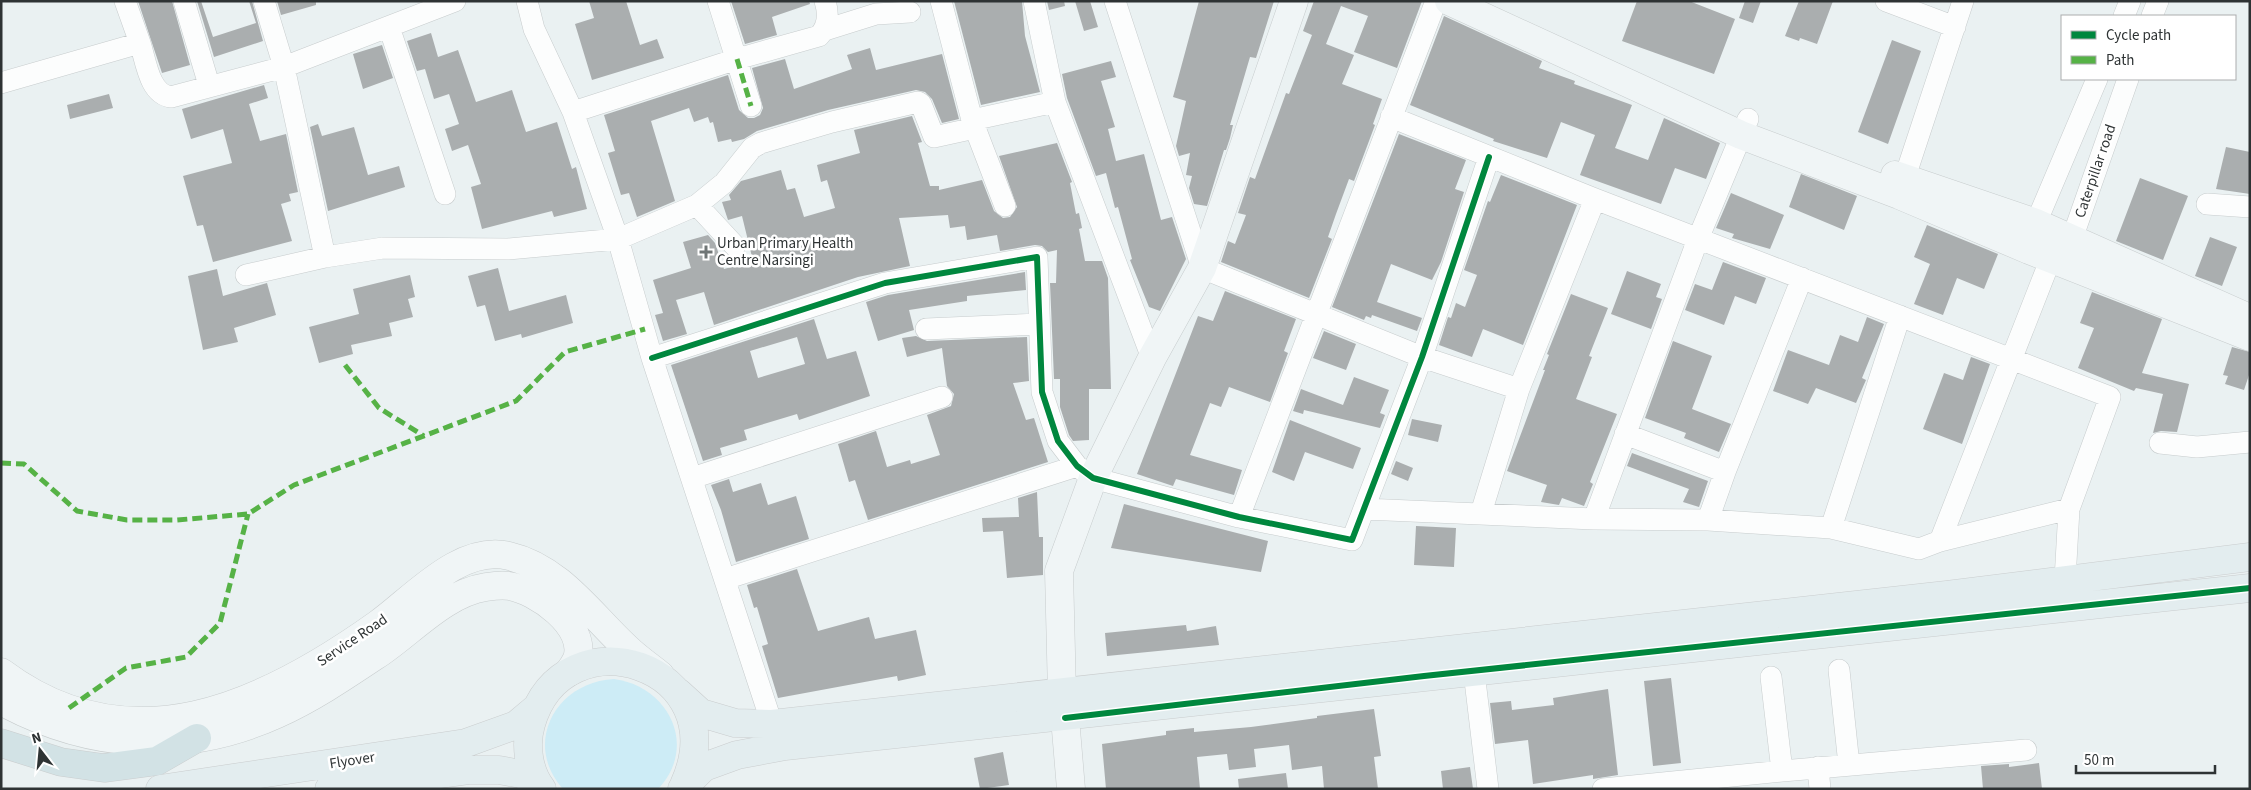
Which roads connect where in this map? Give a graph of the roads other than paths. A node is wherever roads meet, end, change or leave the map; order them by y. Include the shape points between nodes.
1 (125, 1) edge
2 (184, 1) edge
3 (264, 1) edge
4 (455, 1) edge
5 (527, 1) edge
6 (718, 1) edge
7 (825, 1) edge
8 (941, 1) edge
9 (1034, 1) edge
10 (1115, 1) edge
11 (1294, 1) edge
12 (1436, 1) edge
13 (1449, 1) edge
14 (1489, 1) edge
15 (1886, 1) edge
16 (1964, 1) edge
17 (2130, 1) edge
18 (2158, 1) edge
19 (910, 12) dead end
20 (2124, 15) edge
21 (2152, 15) edge
22 (389, 27) junction
23 (1955, 27) junction
24 (825, 30) junction
25 (140, 42) junction
26 (737, 59) junction
27 (284, 67) junction
28 (2097, 80) edge
29 (2128, 80) edge
30 (1, 83) edge
31 (209, 85) junction
32 (1055, 102) junction
33 (751, 106) dead end
34 (573, 112) junction
35 (1391, 117) junction
36 (973, 124) junction
37 (1745, 127) junction
38 (1490, 157) junction
39 (1902, 187) junction
40 (445, 194) dead end
41 (1595, 199) junction
42 (2207, 204) dead end
43 (697, 205) junction
44 (1006, 206) dead end
45 (2250, 207) edge
46 (2036, 223) junction
47 (618, 239) junction
48 (1698, 239) junction
49 (735, 246) dead end
50 (2054, 253) junction
51 (324, 257) junction
52 (1202, 268) junction
53 (246, 275) dead end
54 (1802, 278) junction
55 (1317, 314) junction
56 (1900, 316) junction
57 (2250, 318) edge
58 (1039, 324) junction
59 (926, 329) dead end
60 (2250, 337) edge
61 (1422, 357) junction
62 (652, 358) junction
63 (1152, 358) junction
64 (2011, 358) junction
65 (1519, 390) junction
66 (942, 397) dead end
67 (1625, 434) junction
68 (2250, 442) edge
69 (2160, 443) dead end
70 (1085, 472) junction
71 (1725, 472) junction
72 (692, 478) junction
73 (1364, 509) junction
74 (2069, 509) junction
75 (1481, 513) junction
76 (1239, 518) junction
77 (1594, 519) junction
78 (1708, 520) junction
79 (1831, 528) junction
80 (1940, 541) junction
81 (2250, 557) edge
82 (725, 579) junction
83 (2065, 580) junction
84 (2250, 588) edge
85 (1839, 670) dead end
86 (1, 672) edge
87 (569, 672) junction
88 (1474, 672) junction
89 (1771, 677) dead end
90 (670, 685) junction
91 (1, 701) edge
92 (1063, 706) junction
93 (535, 710) junction
94 (772, 724) junction
95 (197, 738) junction
96 (1, 743) edge
97 (2026, 750) dead end
98 (1849, 765) junction
99 (1818, 767) junction
100 (1782, 770) junction
101 (1705, 784) edge
102 (540, 786) edge
103 (160, 789) edge
104 (329, 789) edge
105 (682, 789) edge
106 (1071, 789) edge
107 (1488, 789) edge
108 (1603, 789) edge
109 (1820, 789) edge

1 - 25 street
2 - 31 street
3 - 27 street
4 - 22 street
5 - 34 street via 544,55
6 - 26 street
7 - 24 street via 828,18
8 - 36 street
9 - 32 street
10 - 52 street
11 - 52 street
12 - 35 street
13 - 37 street
14 - 37 street
15 - 23 street
16 - 23 street
17 - 20 street
18 - 21 street
19 - 24 street via 876,14
22 - 27 street
22 - 40 street
23 - 39 street
24 - 26 street via 819,36
25 - 30 street
25 - 31 street via 155,88 162,96 171,97
26 - 33 street
26 - 34 street
27 - 31 street
27 - 51 street
28 - 46 street, Caterpillar road
29 - 50 street, Caterpillar road
32 - 36 street
32 - 63 street
34 - 47 street
35 - 38 street
35 - 55 street
36 - 43 street via 934,137 918,102 832,122 756,146 724,183
36 - 44 street
37 - 39 street
37 - 48 street
38 - 41 street
38 - 61 street
39 - 46 street
39 - 50 street
41 - 48 street
41 - 65 street
42 - 45 street
43 - 47 street
43 - 49 street
46 - 50 street
46 - 50 street, Caterpillar road
47 - 51 street via 508,249 383,248
47 - 62 street
48 - 54 street
48 - 67 street
50 - 57 street
50 - 60 street
50 - 64 street
51 - 53 street
52 - 55 street
52 - 63 street
54 - 56 street
54 - 71 street
55 - 61 street
55 - 76 street
56 - 64 street
56 - 79 street
58 - 59 street
58 - 62 street via 1037,257 885,283
58 - 70 street via 1042,392 1058,441
61 - 65 street
61 - 73 street
62 - 72 street
63 - 70 street
64 - 74 street via 2110,398
64 - 80 street
65 - 75 street
66 - 72 street
67 - 71 street
67 - 77 street
68 - 69 street via 2197,447
70 - 76 street
70 - 82 street
70 - 92 street via 1059,570
71 - 78 street
72 - 82 street
73 - 75 street
73 - 76 street via 1352,540
74 - 80 street
74 - 83 street
75 - 77 street
77 - 78 street
78 - 79 street
79 - 80 street via 1919,549
81 - 83 main road
82 - 94 street
83 - 92 main road
84 - 88 main road
85 - 98 street
86 - 90 street, Service Road via 20,686 69,708 109,718 153,722 193,716 250,699 322,661 380,623 428,582 454,566 484,556 508,555 536,566 572,593 630,651
87 - 90 main road via 600,661 633,663
87 - 93 main road via 549,688
87 - 95 street, Service Road via 578,658 577,641 574,630 552,606 509,586 485,587 465,593 443,606 382,651 276,715 217,735
88 - 92 main road
88 - 107 street
89 - 100 street
90 - 94 main road via 701,713 735,723
90 - 105 main road via 691,716 696,740 693,765
91 - 95 street, Service Road via 47,723 93,737 150,743
92 - 94 main road
92 - 105 main road via 737,755 704,767
92 - 106 street
93 - 102 main road via 528,734 529,760
93 - 103 main road, Flyover via 516,725 466,743
95 - 96 highway via 157,761 104,768 61,762
97 - 98 street
98 - 99 street
99 - 100 street
99 - 109 street
100 - 101 street
101 - 108 street
102 - 104 main road, Flyover via 520,774 470,770

